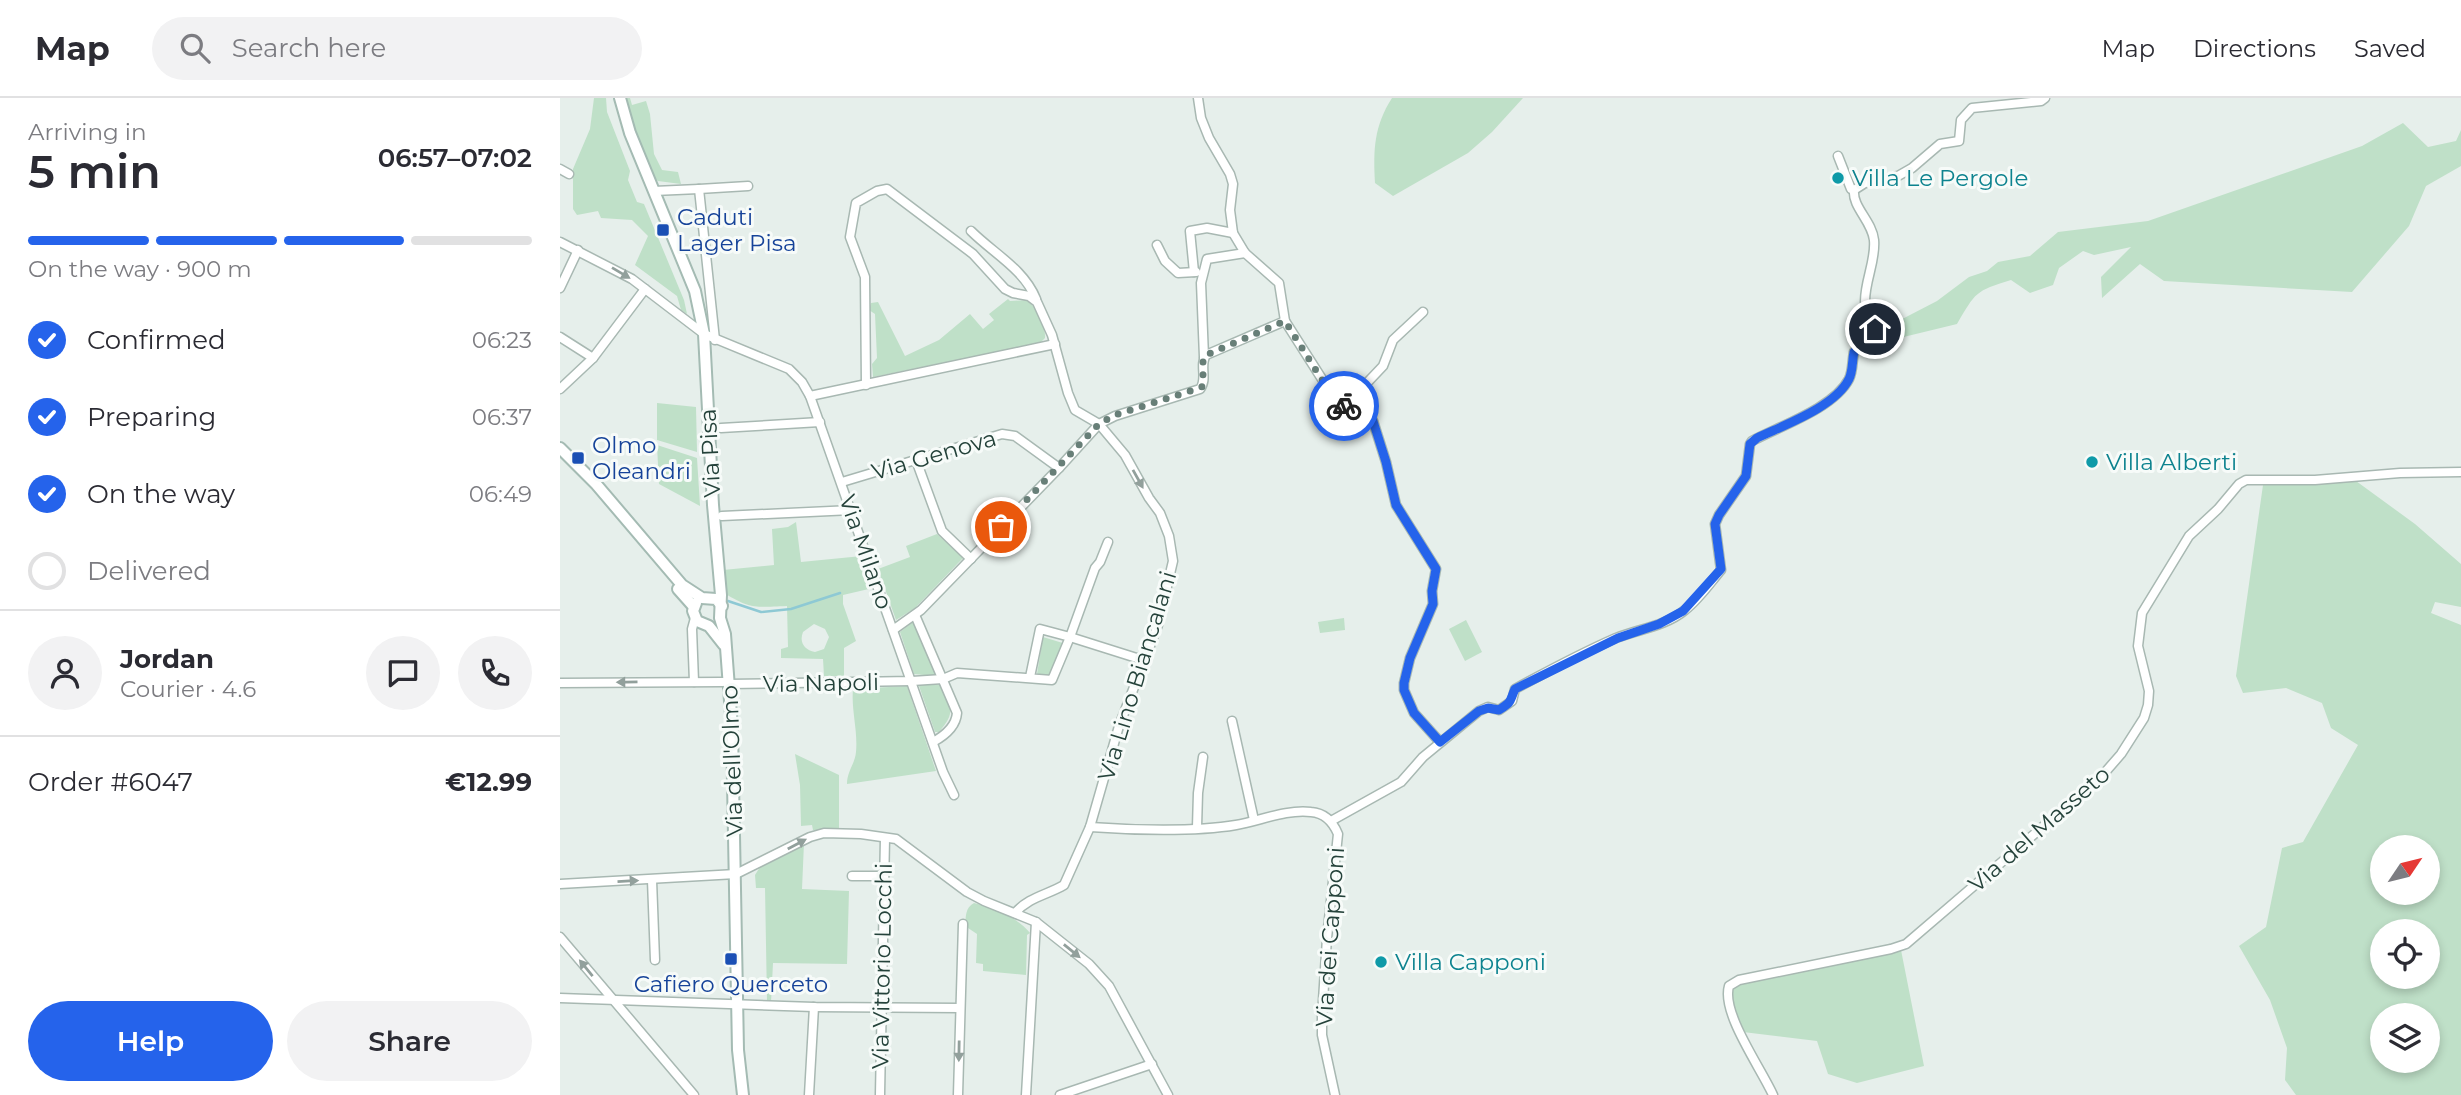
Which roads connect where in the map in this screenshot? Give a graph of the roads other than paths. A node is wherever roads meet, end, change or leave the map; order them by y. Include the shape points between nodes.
1 (620, 98) edge
2 (1198, 98) edge
3 (2045, 98) edge
4 (1838, 156) dead end
5 (560, 169) edge
6 (569, 174) dead end
7 (748, 186) dead end
8 (699, 189) junction
9 (1854, 190) junction
10 (654, 191) junction
11 (971, 231) dead end
12 (1233, 233) junction
13 (560, 242) edge
14 (1157, 245) dead end
15 (578, 250) junction
16 (1245, 253) junction
17 (1198, 272) junction
18 (560, 288) edge
19 (645, 289) junction
20 (1037, 302) junction
21 (1423, 312) dead end
22 (1285, 321) junction
23 (704, 334) junction
24 (560, 337) edge
25 (715, 340) junction
26 (1055, 345) junction
27 (1204, 357) junction
28 (593, 358) junction
29 (866, 385) junction
30 (560, 389) edge
31 (810, 396) junction
32 (1345, 406) junction
33 (820, 422) junction
34 (1099, 424) junction
35 (721, 428) dead end
36 (560, 448) edge
37 (560, 457) edge
38 (916, 460) junction
39 (1059, 468) junction
40 (2461, 471) edge
41 (842, 482) junction
42 (852, 510) junction
43 (722, 516) dead end
44 (1108, 542) dead end
45 (971, 559) junction
46 (717, 571) junction
47 (706, 598) junction
48 (721, 612) junction
49 (915, 615) junction
50 (700, 619) junction
51 (893, 630) junction
52 (1070, 637) junction
53 (725, 648) junction
54 (1143, 660) junction
55 (1030, 677) junction
56 (943, 680) junction
57 (912, 681) junction
58 (560, 682) edge
59 (694, 682) junction
60 (726, 683) junction
61 (1232, 721) dead end
62 (933, 742) junction
63 (1440, 742) junction
64 (1203, 757) dead end
65 (954, 795) dead end
66 (1254, 820) junction
67 (1331, 821) junction
68 (1090, 827) junction
69 (1197, 827) junction
70 (885, 838) junction
71 (736, 874) junction
72 (852, 876) dead end
73 (883, 876) junction
74 (652, 880) junction
75 (560, 884) edge
76 (1015, 913) junction
77 (1036, 922) junction
78 (963, 924) dead end
79 (560, 937) edge
80 (654, 960) dead end
81 (560, 998) edge
82 (611, 1000) junction
83 (738, 1005) junction
84 (814, 1007) junction
85 (881, 1008) junction
86 (960, 1008) junction
87 (1152, 1064) junction
88 (694, 1095) edge
89 (743, 1095) edge
90 (808, 1095) edge
91 (880, 1095) edge
92 (958, 1095) edge
93 (1026, 1095) edge
94 (1060, 1095) edge
95 (1167, 1095) edge
96 (1335, 1095) edge
97 (1773, 1095) edge

1 - 10 main road, Via Pisa
2 - 12 street via 1209,138 1233,184
3 - 9 street via 1972,108 1961,120 1959,141 1940,144 1898,176
4 - 9 street
5 - 6 street
7 - 8 street
8 - 10 street
8 - 25 street
9 - 63 street via 1853,198 1874,238 1865,291 1875,334 1854,352 1851,374 1837,394 1750,444 1746,476 1715,524 1721,569 1683,611 1540,675 1515,689 1512,701 1499,710 1479,711
10 - 23 main road, Via Pisa via 695,291
11 - 20 street, Via Lino Biancalani via 1024,278
12 - 16 street
12 - 17 street via 1208,228 1189,231
13 - 15 street, Via Milano
14 - 17 street via 1178,273
15 - 18 street
15 -> 19 street, Via Milano
16 - 17 street via 1206,258
16 - 22 street via 1279,284
17 - 27 street
19 - 23 street, Via Milano
19 - 28 street
20 - 26 street, Via Lino Biancalani
20 - 29 street via 1005,289 973,254 891,191 874,192 856,203 850,237 865,277
21 - 32 street via 1393,340 1383,366
22 - 27 street
22 - 32 street via 1336,401
23 - 25 street, Via Milano
23 - 46 main road, Via Pisa
24 - 28 street
25 - 31 street, Via Milano via 789,369
26 - 29 street
26 - 34 street, Via Lino Biancalani via 1076,410
27 - 34 street via 1200,388
28 - 30 street
29 - 31 street
31 - 33 street, Via Milano
32 - 63 street via 1373,421 1396,505 1436,569 1433,604 1410,658 1404,690 1414,713
33 - 35 street
33 - 41 street, Via Milano
34 - 39 street
34 -> 54 street, Via Lino Biancalani via 1125,455 1169,536 1173,561 1166,597
36 - 47 main road via 597,484 682,585
37 - 50 main road, Via dell'Olmo
38 - 39 street, Via Genova via 1003,434 1015,436
38 - 41 street, Via Genova
38 - 45 street via 942,531
39 - 45 street
40 - 97 street, Via del Masseto via 2246,480 2239,484 2189,536 2142,612 2138,646 2148,705 2121,754 2101,777 1905,944 1739,980 1729,986 1729,1009
41 - 42 street, Via Milano
42 - 43 street
42 - 51 street, Via Milano
44 - 52 street
45 - 49 street
46 - 47 main road, Via Pisa via 714,590
46 - 48 main road, Via Pisa
47 - 48 main road via 718,601
47 - 50 main road
48 - 50 main road via 715,624
48 - 53 main road, Via dell'Olmo
49 - 51 street
49 - 56 street
50 - 53 main road, Via dell'Olmo
50 - 59 street, Via dell'Olmo via 692,627
51 - 57 street, Via Milano
52 - 54 street
52 - 55 street via 1052,680
52 - 55 street via 1040,629
53 - 60 main road, Via dell'Olmo
54 - 68 street, Via Lino Biancalani
55 - 56 street, Via Napoli via 957,673
56 - 57 street, Via Napoli
56 - 62 street via 957,716
57 - 60 street, Via Napoli
57 - 62 street, Via Milano
59 -> 58 street, Via Napoli
59 - 60 street, Via Napoli
60 - 71 main road, Via dell'Olmo
61 - 66 street
62 - 65 street, Via Milano
63 - 67 street via 1401,782
64 - 69 street
66 - 67 street via 1311,811
66 - 69 street
67 - 96 street, Via dei Capponi via 1338,834 1322,1035
68 - 69 street
68 - 76 street, Via Lino Biancalani via 1064,885 1038,895
71 -> 70 street via 818,834
70 - 73 street, Via Vittorio Locchi
70 - 76 street via 896,839 984,901
71 - 74 street
71 - 83 main road, Via dell'Olmo
72 - 73 street
73 - 85 street, Via Vittorio Locchi
75 -> 74 street
74 - 80 street
76 - 77 street
77 -> 87 street via 1110,986
77 - 93 street
78 - 86 street
82 -> 79 street
81 - 82 street
82 - 83 street
82 - 88 street
83 - 84 street
83 - 89 main road, Via dell'Olmo
84 - 85 street
84 - 90 street
85 - 86 street
85 - 91 street, Via Vittorio Locchi
86 -> 92 street
87 - 94 street
87 - 95 street

